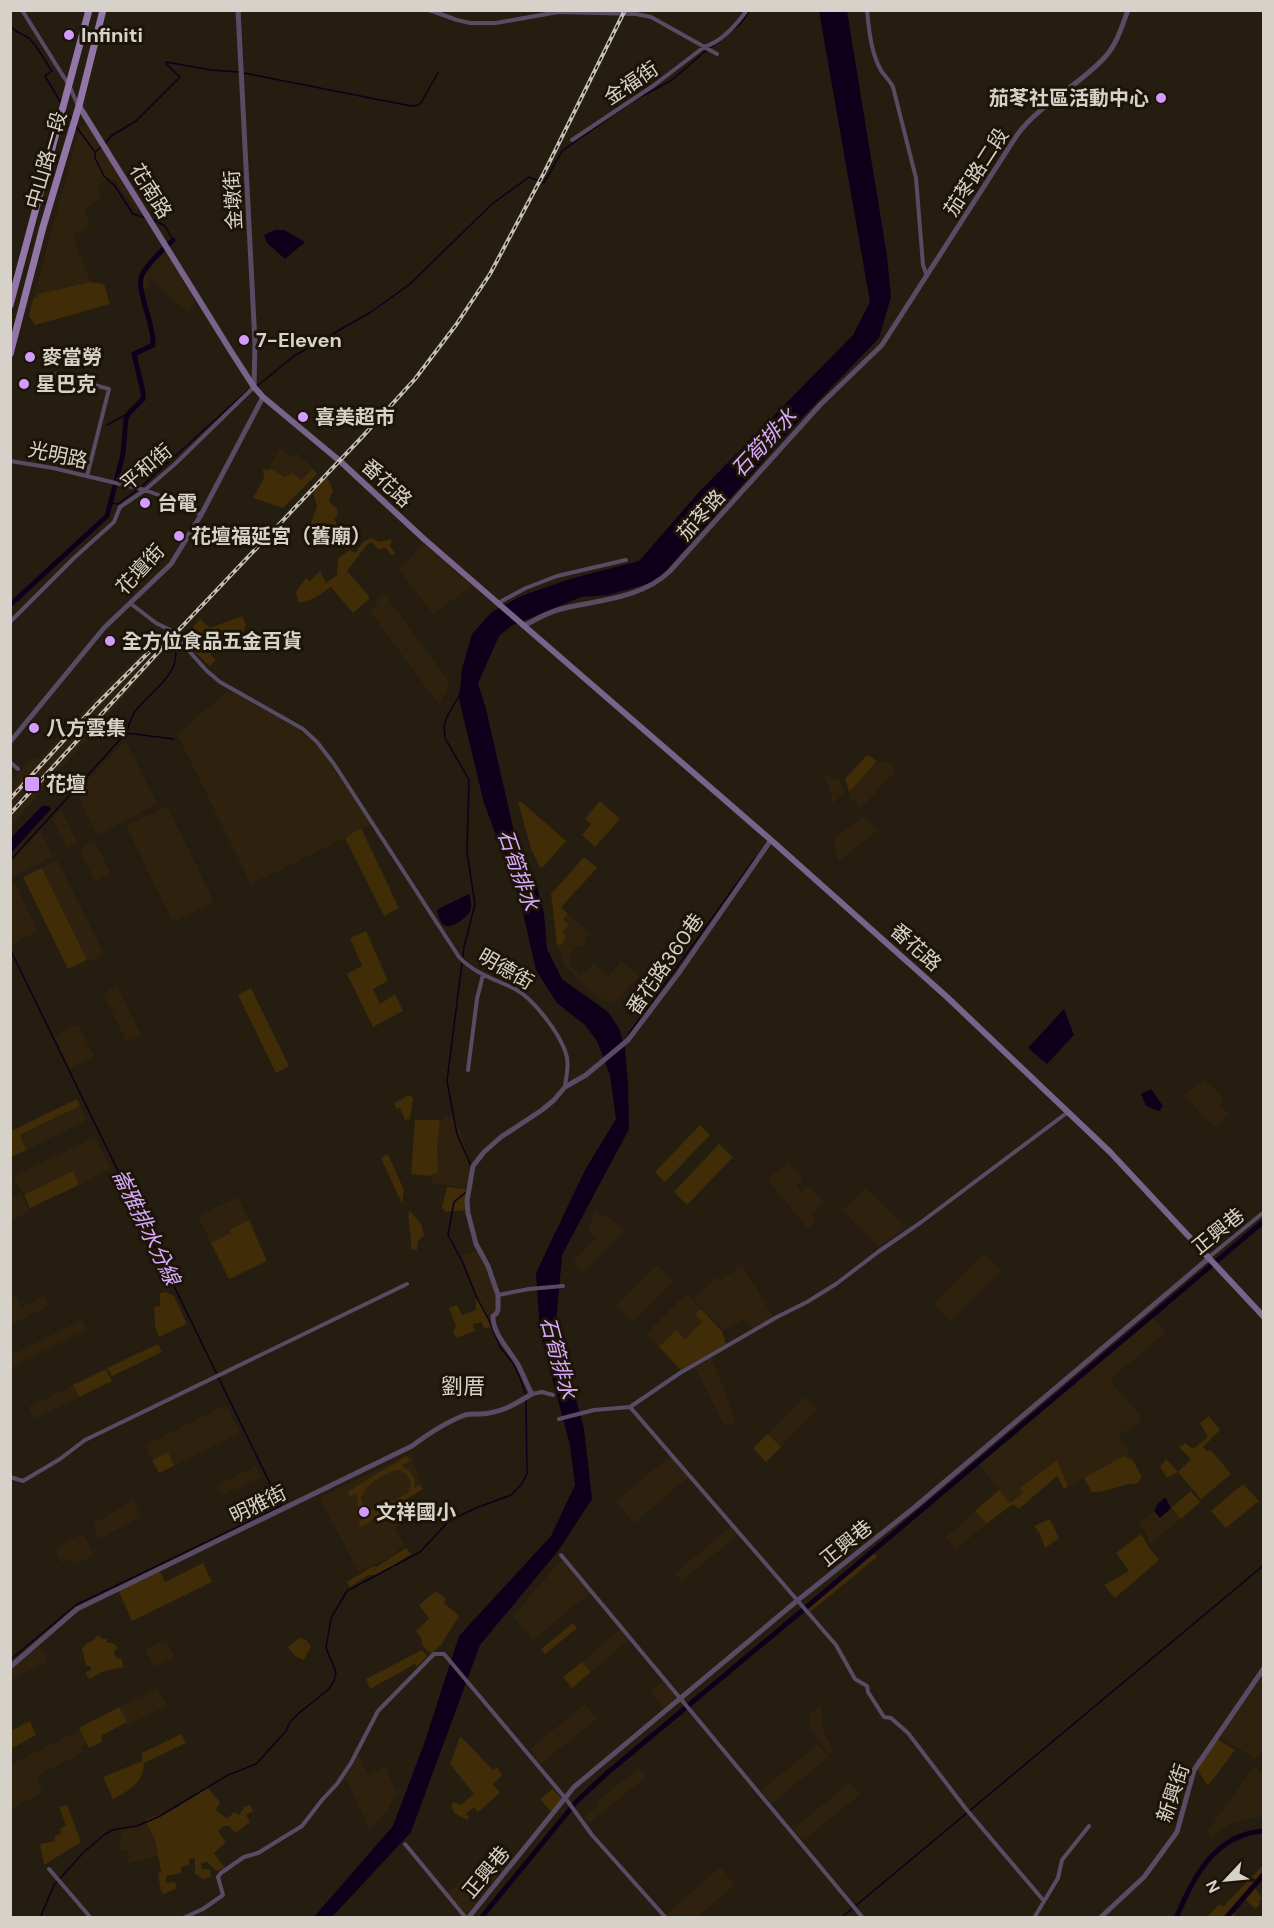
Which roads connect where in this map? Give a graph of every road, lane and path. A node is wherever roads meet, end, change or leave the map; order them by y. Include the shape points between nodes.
1 (22, 10) edge
2 (89, 10) edge
3 (103, 10) edge
4 (238, 10) edge
5 (429, 10) edge
6 (747, 10) edge
7 (867, 10) edge
8 (1128, 10) edge
9 (704, 47) junction
10 (717, 54) dead end
11 (69, 87) junction
12 (79, 106) junction
13 (572, 140) dead end
14 (927, 276) junction
15 (10, 305) edge
16 (10, 354) edge
17 (864, 364) joint
18 (54, 374) dead end
19 (254, 387) junction
20 (263, 397) junction
21 (10, 461) edge
22 (87, 477) junction
23 (145, 490) junction
24 (201, 515) junction
25 (626, 560) dead end
26 (130, 603) junction
27 (498, 603) junction
28 (10, 622) edge
29 (523, 626) junction
30 (10, 742) edge
31 (10, 762) edge
32 (18, 769) dead end
33 (771, 840) junction
34 (483, 975) junction
35 (468, 1070) dead end
36 (565, 1087) junction
37 (1068, 1112) junction
38 (1263, 1212) edge
39 (1209, 1258) junction
40 (407, 1284) dead end
41 (563, 1286) dead end
42 (498, 1295) junction
43 (1263, 1317) edge
44 (532, 1394) junction
45 (553, 1395) dead end
46 (630, 1407) junction
47 (559, 1419) dead end
48 (10, 1477) edge
49 (561, 1555) dead end
50 (798, 1600) junction
51 (10, 1667) edge
52 (1263, 1668) edge
53 (681, 1698) junction
54 (566, 1798) junction
55 (1089, 1826) dead end
56 (405, 1844) dead end
57 (49, 1869) dead end
58 (1044, 1900) junction
59 (91, 1917) edge
60 (183, 1917) edge
61 (467, 1917) edge
62 (666, 1917) edge
63 (863, 1917) edge
64 (1034, 1917) edge
65 (1100, 1917) edge

1 - 11 street, 花南路
2 - 11 main road, 中山路一段
3 - 12 main road, 中山路一段
4 - 19 street, 金墩街
5 - 9 street via 470,23 496,23 558,12 636,14 651,17
6 - 9 street, 金福街 via 738,23
7 - 14 street via 873,52 893,87 916,178
8 - 14 street, 茄苳路二段 via 1116,41 1104,58 1022,129
9 - 10 street
9 - 13 street, 金福街
11 - 12 street, 花南路
11 - 15 main road, 中山路一段
12 - 16 main road, 中山路一段
12 - 19 main road, 花南路
14 - 17 street, 茄苳路二段 via 887,339
17 - 29 street, 茄苳路 via 815,411 662,579 638,591 560,609
18 - 22 street via 109,389
19 - 20 main road, 番花路
19 - 23 street, 平和街
20 - 24 street, 花壇街
20 - 27 main road, 番花路
21 - 22 street, 光明路
22 - 23 street, 光明路
23 - 24 street, 光明路
23 - 28 street, 平和街 via 120,507 114,522
24 - 26 street, 花壇街 via 168,568
25 - 27 street via 557,576
26 - 30 street, 花壇街 via 81,654
26 - 34 street, 明德街 via 170,630 220,682 313,737 459,957
27 - 29 main road, 番花路
29 - 33 main road, 番花路
31 - 32 street
33 - 36 street, 番花路360巷 via 628,1040
33 - 37 main road, 番花路 via 947,997
34 - 35 street
34 - 36 street, 明德街 via 517,990 537,1005 568,1060
36 - 42 street via 542,1110 501,1137 473,1166 468,1213 476,1244
37 - 39 main road, 番花路
37 - 46 street via 836,1284 680,1373
38 - 39 street, 正興巷
39 - 43 main road, 番花路
39 - 50 street, 正興巷 via 915,1507
40 - 48 street via 85,1440 23,1481
41 - 42 street
42 - 44 street via 493,1323
44 - 45 street
44 - 51 street, 明雅街 via 504,1410 459,1418 412,1446 78,1609
46 - 47 street via 594,1410
46 - 50 street
49 - 53 street
50 - 53 street, 正興巷
50 - 58 street via 836,1646 855,1679 867,1686 884,1717 891,1718 908,1733 966,1809
52 - 65 street, 新興街 via 1194,1770 1177,1832 1144,1877
53 - 54 street, 正興巷 via 574,1787
53 - 63 street
54 - 60 street via 444,1654 434,1654 378,1711 347,1770 302,1826 221,1873 218,1877 223,1894
54 - 61 street, 正興巷
54 - 62 street via 592,1835
55 - 58 street via 1062,1860 1058,1878
56 - 61 street
57 - 59 street
58 - 64 street

